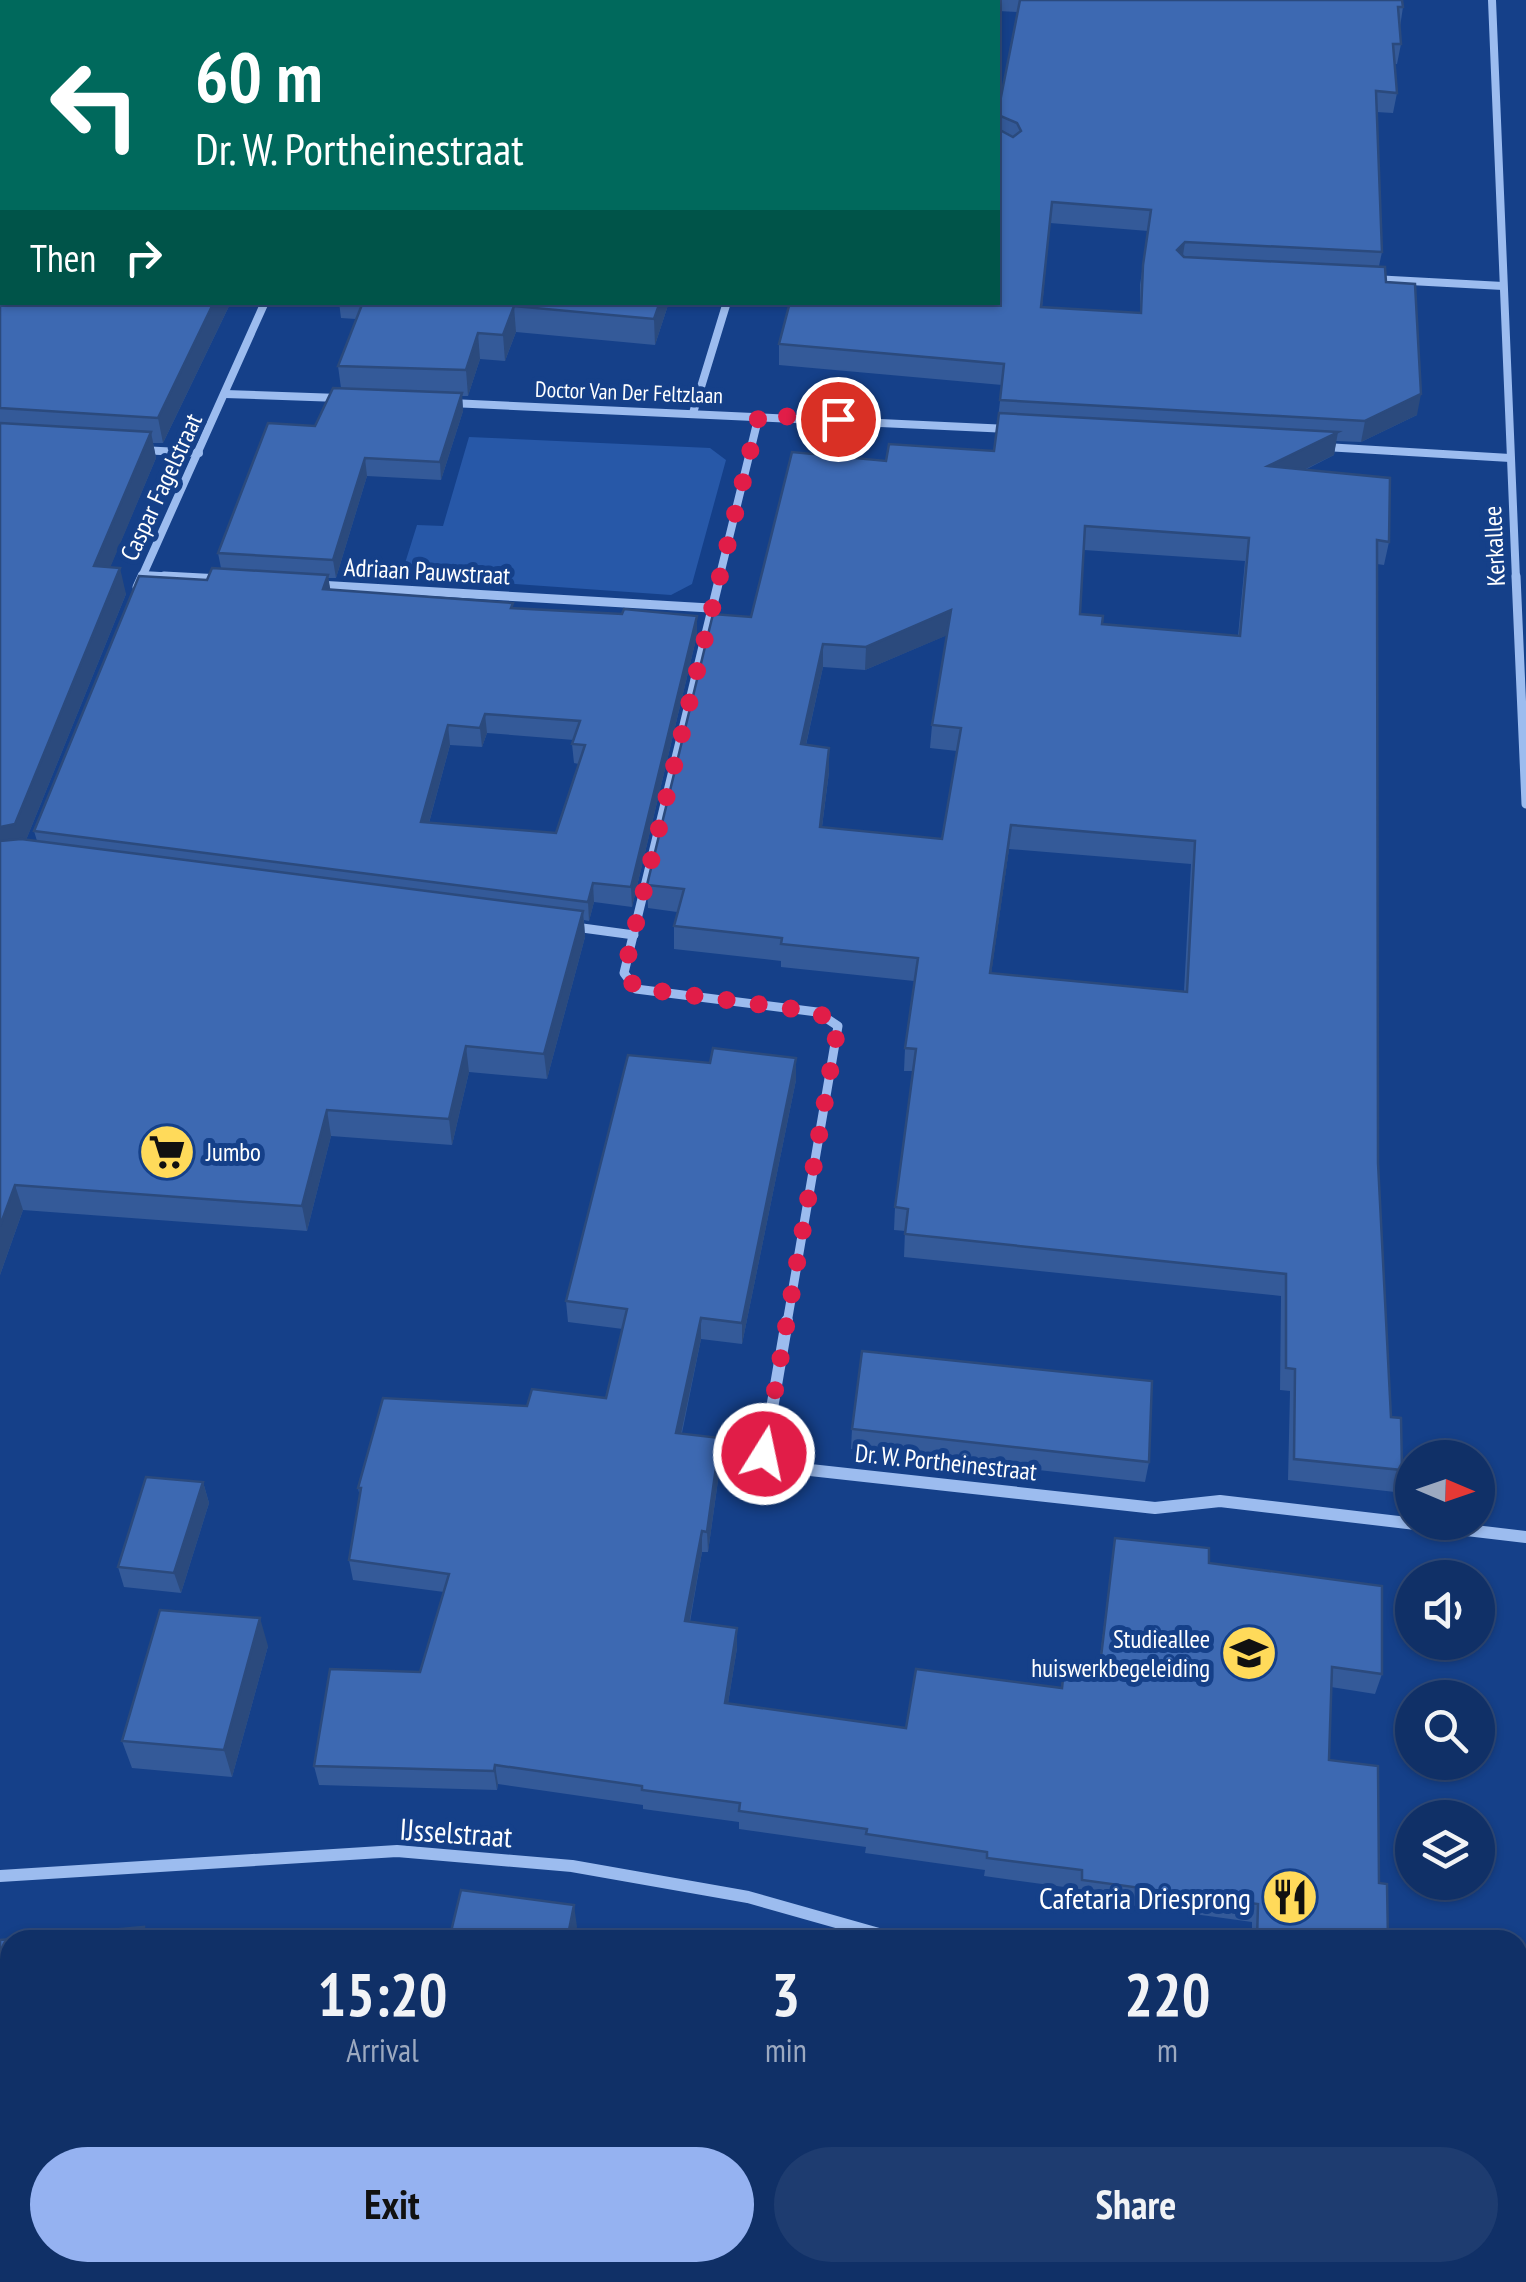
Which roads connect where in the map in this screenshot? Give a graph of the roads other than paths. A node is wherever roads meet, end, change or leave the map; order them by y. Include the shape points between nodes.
1 (1492, 0) edge
2 (1360, 278) edge
3 (1504, 286) junction
4 (264, 305) edge
5 (726, 305) edge
6 (225, 394) junction
7 (342, 398) edge
8 (440, 402) edge
9 (693, 412) junction
10 (759, 415) junction
11 (1016, 429) edge
12 (1312, 446) edge
13 (138, 450) edge
14 (199, 453) junction
15 (1510, 458) junction
16 (142, 575) junction
17 (242, 581) edge
18 (301, 584) edge
19 (135, 592) edge
20 (710, 608) junction
21 (1526, 804) edge
22 (556, 925) edge
23 (634, 935) junction
24 (1526, 1537) edge
25 (0, 1876) edge
26 (865, 1930) edge

1 - 3 street, Kerkallee
2 - 3 street
3 - 15 street, Kerkallee
4 - 6 street, Caspar Fagelstraat
5 - 9 street
6 - 7 street
6 - 14 street, Caspar Fagelstraat
8 - 9 street, Doctor Van Der Feltzlaan
9 - 10 street, Doctor Van Der Feltzlaan
10 - 11 street, Doctor Van Der Feltzlaan
10 - 20 street
12 - 15 street
13 - 14 street
14 - 16 street, Caspar Fagelstraat
15 - 21 street, Kerkallee
16 - 17 street
16 - 19 street, Caspar Fagelstraat
18 - 20 street, Adriaan Pauwstraat
20 - 23 street
22 - 23 street
23 - 24 street, Dr. W. Portheinestraat via 624,973 636,988 817,1012 838,1026 764,1454 784,1468 1170,1509 1220,1501
25 - 26 street, IJsselstraat via 397,1852 572,1866 748,1896

